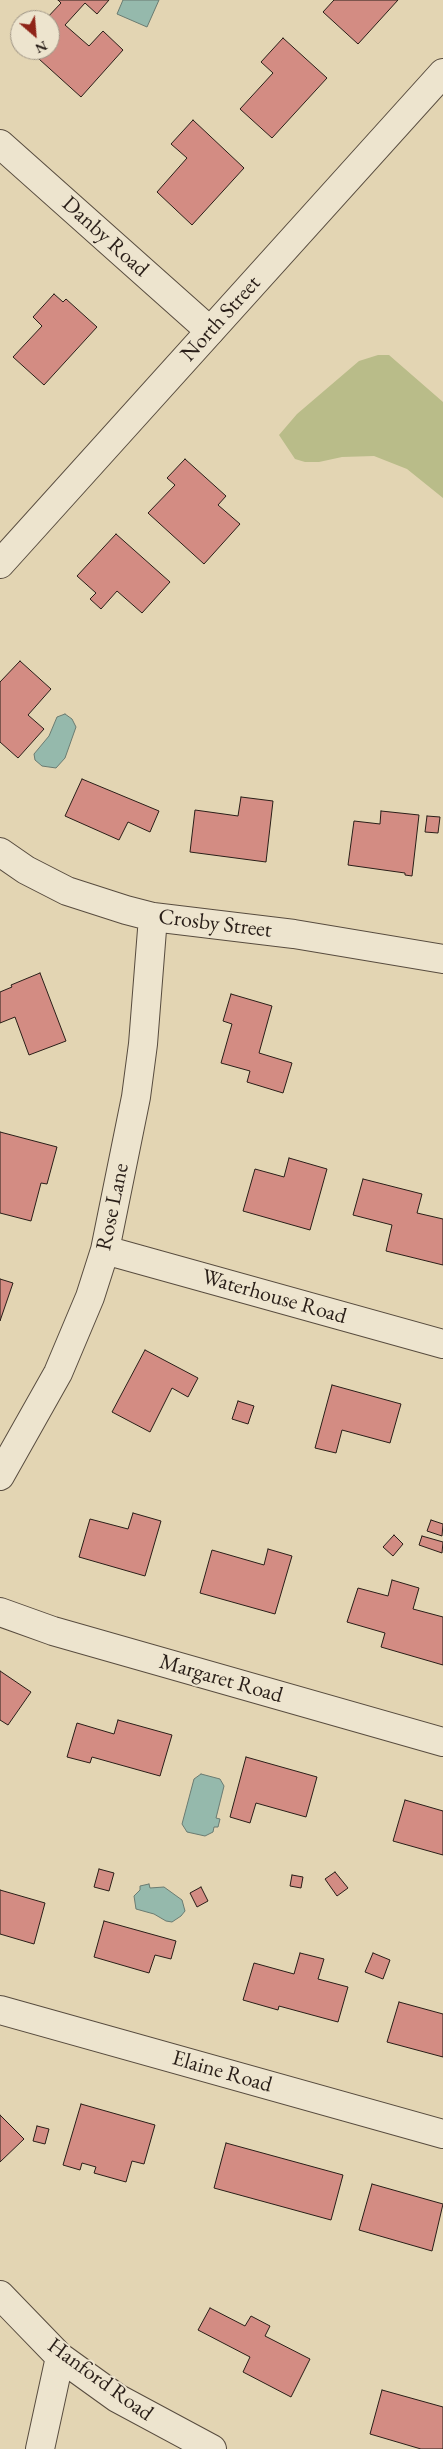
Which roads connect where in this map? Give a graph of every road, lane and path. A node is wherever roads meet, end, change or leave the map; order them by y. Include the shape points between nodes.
1 (443, 73) edge
2 (0, 144) edge
3 (210, 331) junction
4 (0, 564) edge
5 (0, 852) edge
6 (153, 917) junction
7 (443, 959) edge
8 (105, 1250) junction
9 (443, 1344) edge
10 (0, 1476) edge
11 (0, 1612) edge
12 (443, 1742) edge
13 (0, 2010) edge
14 (443, 2134) edge
15 (0, 2295) edge
16 (60, 2357) junction
17 (40, 2449) edge
18 (212, 2449) edge

1 - 3 street, North Street
2 - 3 street, Danby Road
3 - 4 street, North Street
5 - 6 street, Crosby Street via 26,870 82,898
6 - 7 street, Crosby Street via 294,934
6 - 8 street, Rose Lane via 136,1098
8 - 9 street, Waterhouse Road
8 - 10 street, Rose Lane via 90,1297 58,1373
11 - 12 street, Margaret Road via 53,1631
13 - 14 street, Elaine Road
15 - 16 street, Hanford Road
16 - 17 street
16 - 18 street, Hanford Road via 117,2398

